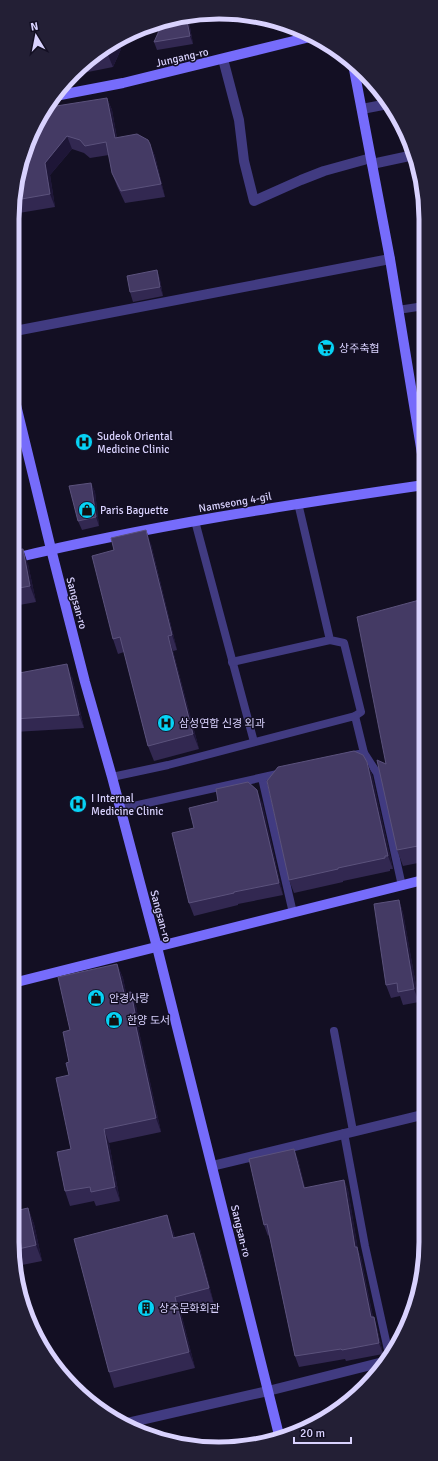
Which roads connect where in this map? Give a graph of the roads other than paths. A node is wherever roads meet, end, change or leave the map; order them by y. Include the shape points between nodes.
1 (304, 38) edge
2 (223, 59) junction
3 (355, 73) edge
4 (62, 95) edge
5 (383, 105) edge
6 (362, 109) junction
7 (408, 156) edge
8 (372, 161) junction
9 (390, 259) junction
10 (419, 307) edge
11 (398, 310) junction
12 (19, 330) edge
13 (19, 429) edge
14 (419, 436) edge
15 (419, 486) edge
16 (298, 503) junction
17 (195, 521) junction
18 (51, 549) junction
19 (19, 557) edge
20 (330, 640) junction
21 (232, 662) junction
22 (355, 716) junction
23 (254, 742) junction
24 (364, 753) junction
25 (342, 758) edge
26 (291, 771) edge
27 (112, 777) junction
28 (262, 778) junction
29 (120, 809) junction
30 (419, 881) edge
31 (402, 886) junction
32 (293, 913) junction
33 (157, 947) junction
34 (19, 982) edge
35 (334, 1031) dead end
36 (419, 1116) edge
37 (348, 1132) junction
38 (212, 1166) junction
39 (388, 1349) edge
40 (379, 1363) edge
41 (268, 1391) junction
42 (132, 1422) edge
43 (278, 1433) edge

1 - 2 street, Jungang-ro
2 - 4 street, Jungang-ro
2 - 8 street via 254,201 307,178
3 - 6 street
5 - 6 street
6 - 8 street
7 - 8 street
8 - 9 street
9 - 11 street
9 - 12 street
10 - 11 lane
11 - 14 street
13 - 18 street, Sangsan-ro
15 - 16 street, Namseong 4-gil
16 - 17 street, Namseong 4-gil
16 - 20 lane
17 - 18 street, Namseong 4-gil
17 - 21 lane
18 - 19 street, Namseong 4-gil
18 - 27 street, Sangsan-ro
20 - 21 lane
20 - 22 lane via 344,643 361,712
21 - 23 lane
22 - 23 lane
22 - 24 lane
23 - 27 lane
24 - 25 lane
24 - 31 lane via 377,773
26 - 28 lane
27 - 29 street, Sangsan-ro
28 - 29 lane
28 - 32 lane
29 - 33 street, Sangsan-ro
30 - 31 street
31 - 32 street
32 - 33 street
33 - 34 street
33 - 38 street, Sangsan-ro
35 - 37 lane
36 - 37 street
37 - 38 street
37 - 39 lane via 365,1246
38 - 41 street, Sangsan-ro
40 - 41 street
41 - 42 street
41 - 43 street, Sangsan-ro

